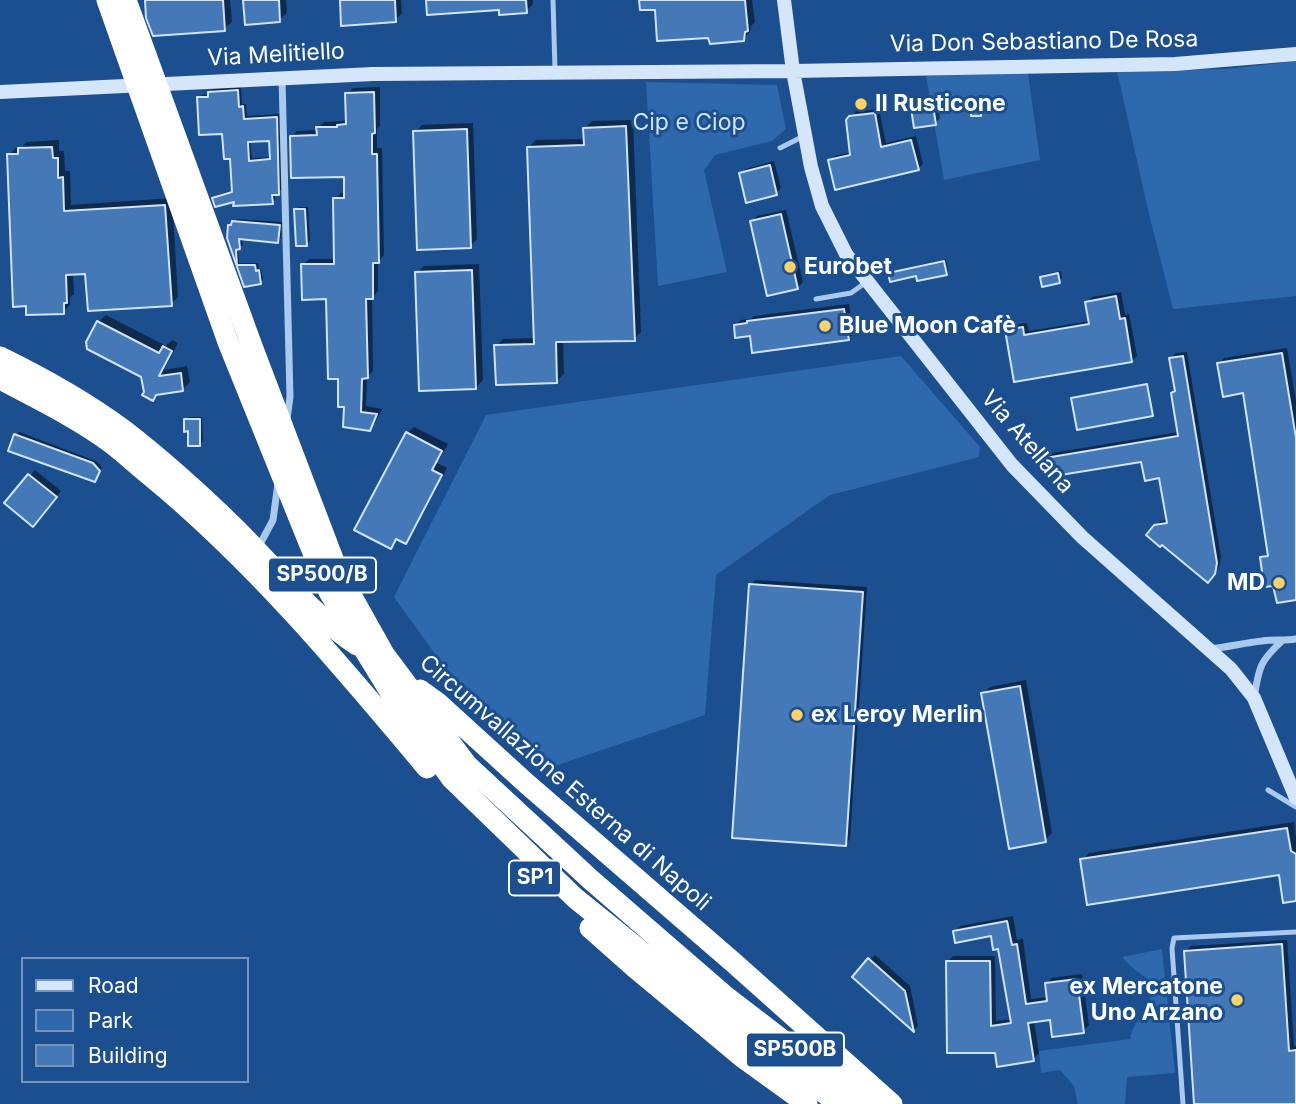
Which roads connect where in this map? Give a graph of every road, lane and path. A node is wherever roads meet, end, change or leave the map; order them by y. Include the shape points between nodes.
1 (107, 0) edge
2 (126, 0) edge
3 (554, 0) edge
4 (784, 0) edge
5 (1296, 54) edge
6 (793, 71) junction
7 (555, 73) junction
8 (282, 78) junction
9 (0, 92) edge
10 (804, 136) junction
11 (780, 148) dead end
12 (867, 281) junction
13 (816, 299) dead end
14 (0, 357) edge
15 (0, 379) edge
16 (256, 551) junction
17 (1296, 639) edge
18 (1282, 641) junction
19 (1210, 649) junction
20 (1254, 698) junction
21 (1268, 790) dead end
22 (1296, 798) edge
23 (1296, 807) edge
24 (1296, 932) edge
25 (724, 995) joint
26 (730, 1023) joint
27 (807, 1104) edge
28 (839, 1104) edge
29 (866, 1104) edge
30 (892, 1104) edge
31 (1183, 1104) edge

1 - 26 highway, SP500/B via 228,342 329,592 350,627 400,708 452,779 575,898
2 - 25 highway, SP500/B via 338,572 384,654 467,765
3 - 7 lane
4 - 6 street, Via Atellana
5 - 6 street, Via Don Sebastiano De Rosa via 1175,64
6 - 7 street, Via Melitiello via 652,77
6 - 10 street, Via Atellana
7 - 8 street, Via Melitiello
8 - 9 street, Via Melitiello
8 - 16 street via 290,397 273,520
10 - 11 lane
10 - 12 street, Via Atellana via 822,206 846,254
12 - 13 lane via 851,293
12 - 19 street, Via Atellana via 1021,475 1082,537
14 - 16 highway, Circumvallazione Esterna di Napoli via 124,430
15 - 27 highway, SP1 via 111,443 176,496 297,615 450,794 518,863 663,992
16 - 30 highway, Circumvallazione Esterna di Napoli via 314,612 438,703
17 - 18 street
18 - 19 street
18 - 20 street via 1260,665
19 - 20 street, Via Atellana
20 - 22 street, Via Atellana
21 - 23 lane
24 - 31 lane via 1174,938
25 - 29 highway, SP500B
26 - 28 highway, SP500B

